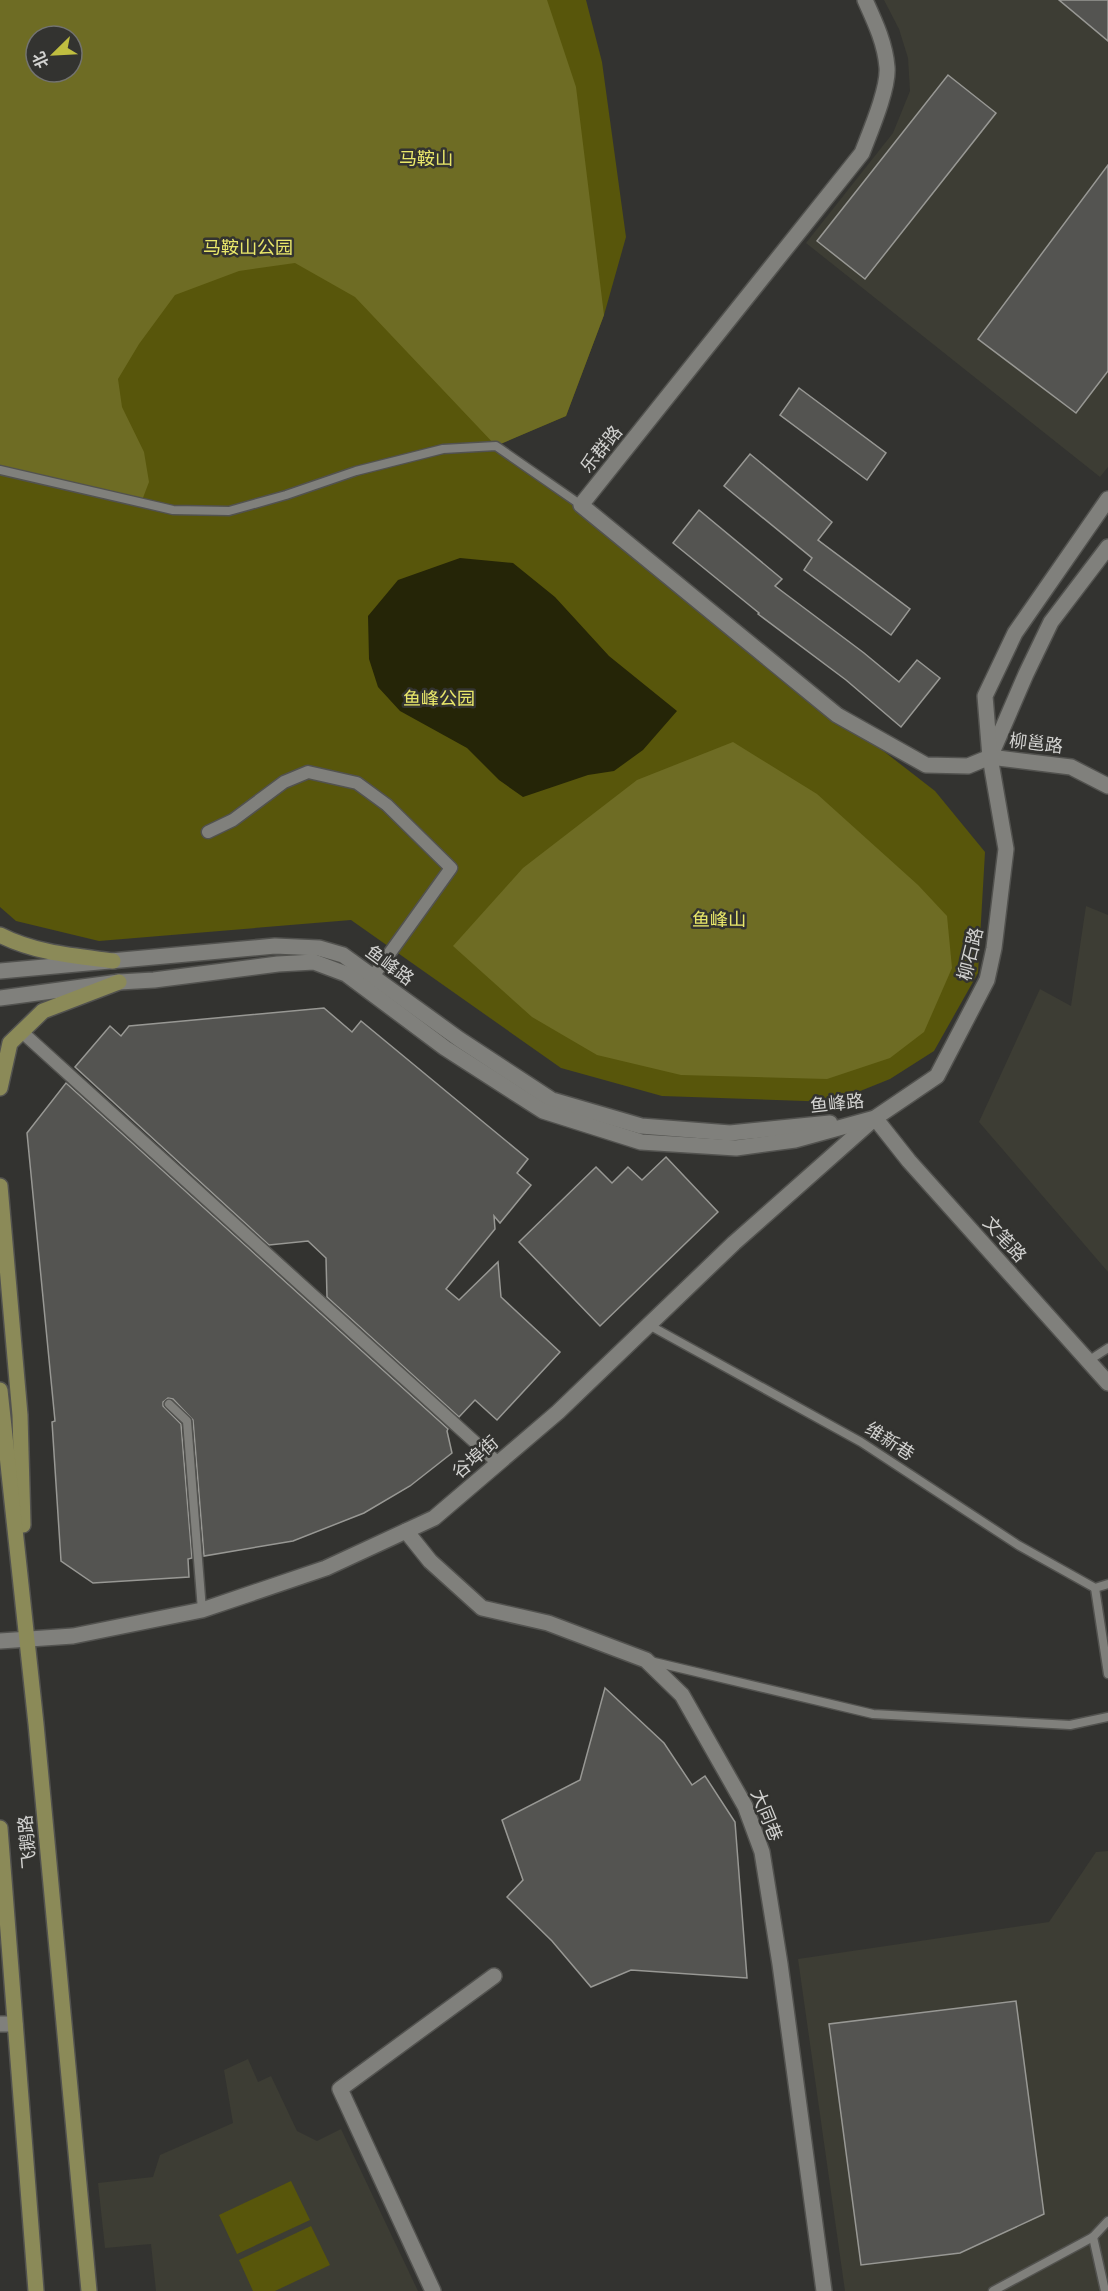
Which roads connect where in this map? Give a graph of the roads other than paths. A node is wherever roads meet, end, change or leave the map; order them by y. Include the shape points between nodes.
1 (865, 0) edge
2 (0, 470) edge
3 (1108, 499) edge
4 (581, 505) junction
5 (1108, 547) edge
6 (990, 757) junction
7 (1108, 786) edge
8 (208, 832) dead end
9 (0, 936) edge
10 (113, 961) junction
11 (0, 971) edge
12 (119, 982) junction
13 (369, 982) junction
14 (0, 998) edge
15 (22, 1032) junction
16 (0, 1088) edge
17 (875, 1118) junction
18 (0, 1186) edge
19 (649, 1325) junction
20 (1108, 1348) edge
21 (1088, 1361) junction
22 (1108, 1383) edge
23 (0, 1390) edge
24 (169, 1404) dead end
25 (498, 1463) junction
26 (406, 1531) junction
27 (1108, 1584) edge
28 (1095, 1588) junction
29 (202, 1610) junction
30 (25, 1639) junction
31 (0, 1641) edge
32 (646, 1660) junction
33 (1108, 1674) edge
34 (1108, 1717) edge
35 (0, 1828) edge
36 (494, 1976) dead end
37 (7, 2024) edge
38 (1108, 2221) edge
39 (1092, 2237) junction
40 (36, 2291) edge
41 (89, 2291) edge
42 (433, 2291) edge
43 (824, 2291) edge
44 (993, 2291) edge
45 (1105, 2291) edge

1 - 4 street, 乐群路 via 879,32 887,69 862,153
2 - 4 lane via 173,510 229,511 356,471 443,449 496,446
3 - 6 street, 柳石路 via 1015,633 985,696
4 - 6 street via 837,715 926,765 968,766
5 - 6 street via 1052,622
6 - 7 street, 柳邕路 via 1071,767
6 - 17 street, 柳石路 via 1006,849 987,980 938,1076
8 - 13 street via 233,820 284,782 308,772 357,783 387,805 451,868
9 - 10 main road via 17,944
10 - 11 street, 鱼峰路
10 - 13 street, 鱼峰路 via 275,946 319,948 343,955
12 - 13 street, 鱼峰路 via 314,962
12 - 14 street, 鱼峰路
12 - 15 main road via 43,1011
13 - 17 street, 鱼峰路 via 552,1100 641,1126 730,1133
15 - 16 main road via 10,1043
15 - 25 street
17 - 19 street, 谷埠街 via 734,1243
17 - 21 street, 文笔路
18 - 30 main road via 20,1415
19 - 25 street, 谷埠街
19 - 28 lane, 维新巷 via 861,1442 1018,1545
20 - 21 lane
21 - 22 street, 文笔路
23 - 30 main road, 飞鹅路
24 - 29 lane via 187,1421
25 - 26 street, 谷埠街 via 434,1518
26 - 29 street, 谷埠街 via 326,1568
26 - 32 street, 大同巷 via 430,1561 482,1608 548,1623
27 - 28 lane
28 - 33 lane
29 - 30 street, 谷埠街 via 73,1636
30 - 31 street, 谷埠街
30 - 41 main road, 飞鹅路
32 - 34 lane via 873,1714 1070,1725
32 - 43 street, 大同巷 via 682,1695 745,1806 762,1852
35 - 37 main road, 飞鹅路
36 - 42 street via 340,2089
37 - 40 main road, 飞鹅路
38 - 39 lane
39 - 44 lane
39 - 45 lane

